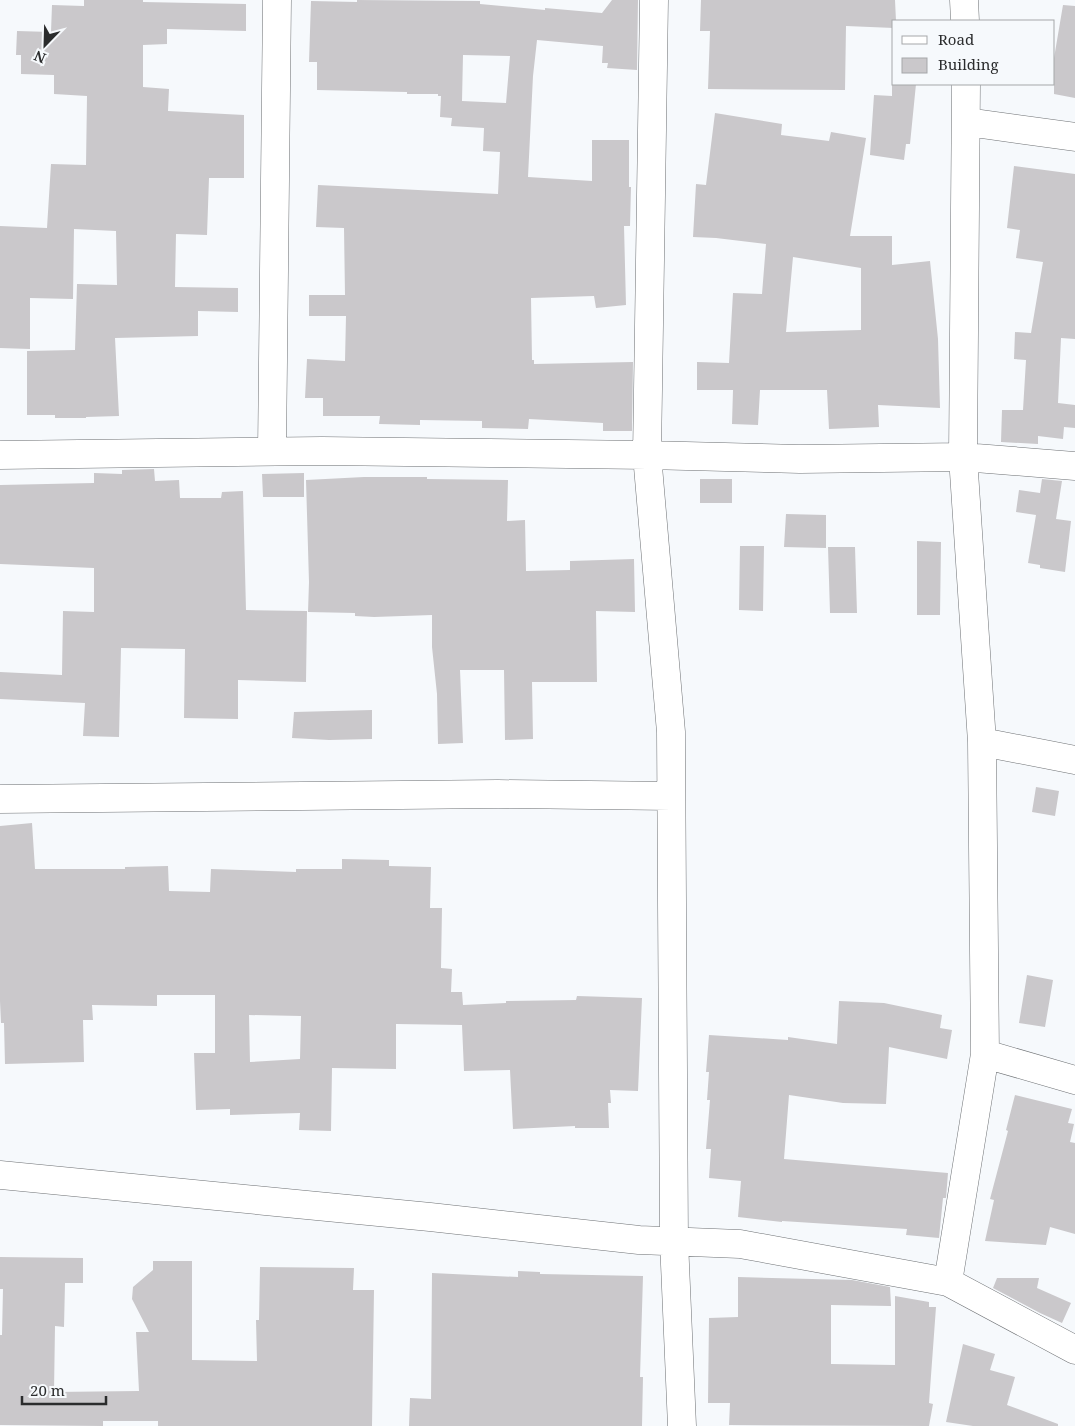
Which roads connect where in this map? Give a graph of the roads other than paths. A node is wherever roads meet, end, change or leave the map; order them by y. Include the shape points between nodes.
1 (277, 0) edge
2 (654, 0) edge
3 (964, 0) edge
4 (965, 20) edge
5 (966, 85) edge
6 (967, 122) junction
7 (1075, 137) edge
8 (272, 451) junction
9 (0, 455) edge
10 (646, 455) junction
11 (964, 457) junction
12 (1075, 466) edge
13 (982, 742) junction
14 (1075, 760) edge
15 (671, 796) junction
16 (0, 800) edge
17 (985, 1054) junction
18 (1075, 1080) edge
19 (0, 1175) edge
20 (674, 1240) junction
21 (948, 1282) junction
22 (1075, 1350) edge
23 (682, 1426) edge

1 - 8 street
2 - 10 street
3 - 4 street
5 - 6 street
6 - 7 street
6 - 11 street
8 - 9 street
8 - 10 street
10 - 11 street
10 - 15 street via 671,732
11 - 12 street
11 - 13 street
13 - 14 street
13 - 17 street
15 - 16 street via 488,794
15 - 20 street
17 - 18 street
17 - 21 street
19 - 20 street via 639,1240
20 - 21 street via 740,1244
20 - 23 street
21 - 22 street

